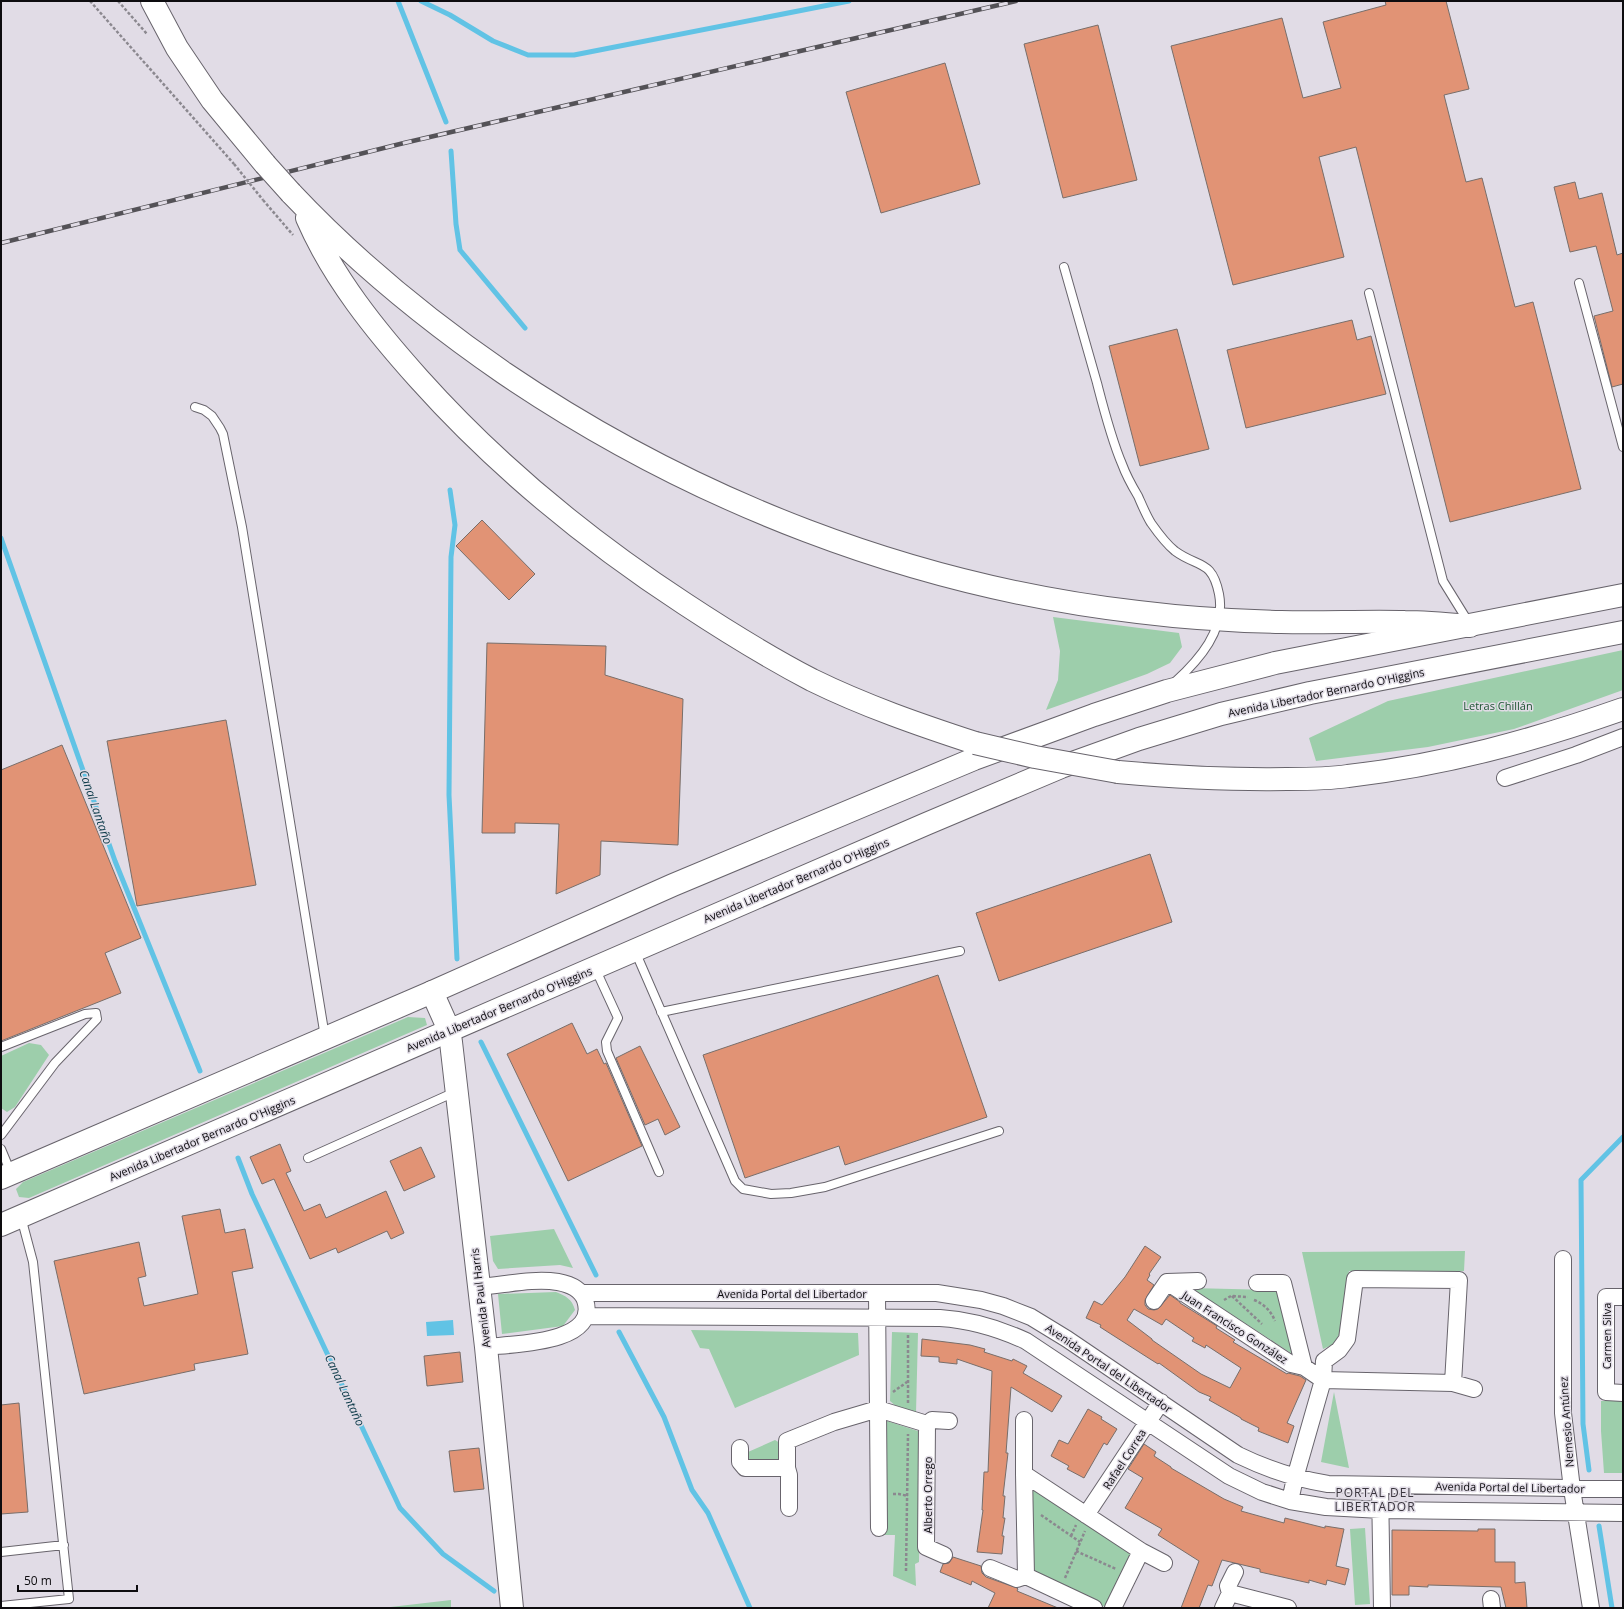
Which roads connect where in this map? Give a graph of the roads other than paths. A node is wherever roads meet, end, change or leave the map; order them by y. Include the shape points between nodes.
1 (152, 1) edge
2 (295, 198) junction
3 (1064, 267) dead end
4 (1579, 283) dead end
5 (1369, 293) dead end
6 (195, 406) dead end
7 (1623, 447) edge
8 (1623, 596) edge
9 (1219, 620) junction
10 (1470, 626) junction
11 (1623, 632) edge
12 (1166, 691) junction
13 (1623, 709) edge
14 (1623, 737) edge
15 (1505, 778) dead end
16 (635, 950) junction
17 (960, 951) dead end
18 (594, 968) junction
19 (432, 992) junction
20 (661, 1012) junction
21 (449, 1030) junction
22 (326, 1038) junction
23 (1, 1047) edge
24 (456, 1092) junction
25 (999, 1131) dead end
26 (1, 1135) edge
27 (1, 1149) edge
28 (308, 1158) dead end
29 (659, 1172) dead end
30 (6, 1176) edge
31 (21, 1216) junction
32 (1, 1225) edge
33 (1563, 1259) dead end
34 (1167, 1282) junction
35 (1198, 1282) dead end
36 (1257, 1283) dead end
37 (479, 1287) junction
38 (582, 1293) junction
39 (877, 1293) junction
40 (1623, 1297) edge
41 (1154, 1301) dead end
42 (586, 1316) junction
43 (877, 1318) junction
44 (486, 1347) junction
45 (1304, 1367) junction
46 (1323, 1380) junction
47 (1453, 1383) junction
48 (1474, 1389) dead end
49 (1623, 1393) edge
50 (1161, 1402) junction
51 (878, 1409) junction
52 (1024, 1420) dead end
53 (949, 1421) dead end
54 (1148, 1422) junction
55 (927, 1424) junction
56 (740, 1448) dead end
57 (787, 1468) junction
58 (1024, 1474) junction
59 (1295, 1478) junction
60 (1380, 1485) junction
61 (1572, 1489) junction
62 (1623, 1489) edge
63 (1290, 1501) junction
64 (789, 1508) dead end
65 (1381, 1510) junction
66 (1576, 1512) junction
67 (1623, 1513) edge
68 (1088, 1516) junction
69 (879, 1528) dead end
70 (64, 1545) junction
71 (1141, 1551) junction
72 (1, 1552) edge
73 (944, 1555) dead end
74 (1164, 1563) dead end
75 (990, 1568) dead end
76 (1235, 1572) dead end
77 (1026, 1576) junction
78 (1230, 1594) junction
79 (1, 1606) edge
80 (512, 1608) edge
81 (1094, 1608) edge
82 (1113, 1608) edge
83 (1224, 1608) edge
84 (1288, 1608) edge
85 (1382, 1608) edge
86 (1591, 1608) edge

1 - 2 main road, bridge via 177,48 212,100
2 - 9 main road via 376,276 441,328 570,416 695,484 826,538 934,573 989,587 1086,605
2 - 13 main road, bridge via 335,270 403,360 469,432 540,497 581,531 660,588 761,652 813,680 902,718 975,743 1118,772 1170,777 1276,779 1346,777 1471,756
3 - 9 lane via 1111,436 1122,464 1150,522 1162,539 1190,560 1203,564 1210,570 1219,596
4 - 7 lane
5 - 10 lane via 1443,581
6 - 22 lane via 204,410 216,422 227,454 242,527
8 - 10 main road
9 - 10 main road via 1406,622
9 - 12 lane via 1202,654
10 - 12 main road via 1283,661
11 - 16 main road, Avenida Libertador Bernardo O'Higgins via 1258,704 1139,739 988,797
12 - 19 main road via 974,759 652,894
14 - 15 street
16 - 18 main road, Avenida Libertador Bernardo O'Higgins
16 - 20 lane
17 - 20 lane
18 - 21 main road, Avenida Libertador Bernardo O'Higgins
18 - 29 lane via 618,1018 606,1042 607,1051
19 - 21 main road, Avenida Paul Harris
19 - 22 main road
20 - 25 lane via 735,1181 743,1188 771,1194 825,1187
21 - 24 main road, Avenida Paul Harris
21 - 31 main road, Avenida Libertador Bernardo O'Higgins
22 - 30 main road
23 - 26 lane via 85,1014 96,1013 97,1019 55,1063
24 - 28 lane
24 - 37 main road, Avenida Paul Harris
27 - 30 lane
31 - 32 main road, Avenida Libertador Bernardo O'Higgins
31 - 70 lane via 33,1262
33 - 61 street, Nemesio Antúnez via 1563,1394
34 - 35 street, Juan Francisco González
34 - 41 street
34 - 45 street, Juan Francisco González via 1291,1364
36 - 45 street, Juan Francisco González via 1283,1283
37 - 38 street, Avenida Portal del Libertador via 544,1281 560,1282
37 - 44 main road, Avenida Paul Harris
38 - 39 street, Avenida Portal del Libertador
38 - 42 street via 587,1305
39 - 43 street
39 - 50 street, Avenida Portal del Libertador via 937,1293 1003,1306 1031,1317
40 - 49 street, Carmen Silva via 1606,1297 1606,1392
42 - 43 street, Avenida Portal del Libertador
42 - 44 street via 580,1326 549,1340
43 - 51 street
43 - 54 street, Avenida Portal del Libertador via 954,1319 1007,1332 1026,1341
44 - 80 main road, Avenida Paul Harris
45 - 46 street, Juan Francisco González
46 - 47 street
46 - 47 street via 1324,1361 1339,1350 1347,1339 1355,1279 1459,1280
46 - 59 street
47 - 48 street
50 - 54 street, Rafael Correa
50 - 59 street, Avenida Portal del Libertador via 1238,1454
51 - 55 street
51 - 57 street via 834,1422 787,1441
51 - 69 street
52 - 58 street
53 - 55 street via 932,1420
54 - 63 street, Avenida Portal del Libertador via 1229,1476 1262,1492
54 - 68 street, Rafael Correa
55 - 73 street, Alberto Orrego via 926,1547
56 - 57 street via 740,1462 745,1468
57 - 64 street
58 - 68 street
58 - 77 street
59 - 60 street, Avenida Portal del Libertador via 1328,1484
59 - 63 street
60 - 61 street, Avenida Portal del Libertador
60 - 65 street
61 - 62 street, Avenida Portal del Libertador
61 - 66 street, Nemesio Antúnez
63 - 65 street, Avenida Portal del Libertador via 1326,1507
65 - 66 street, Avenida Portal del Libertador
65 - 85 street
66 - 67 street, Avenida Portal del Libertador
66 - 86 street, Nemesio Antúnez
68 - 71 street
70 - 72 lane
70 - 79 lane via 69,1599
71 - 74 street
71 - 82 street
75 - 77 street via 1017,1579
76 - 78 street via 1228,1586
77 - 81 street
78 - 83 street
78 - 84 street

